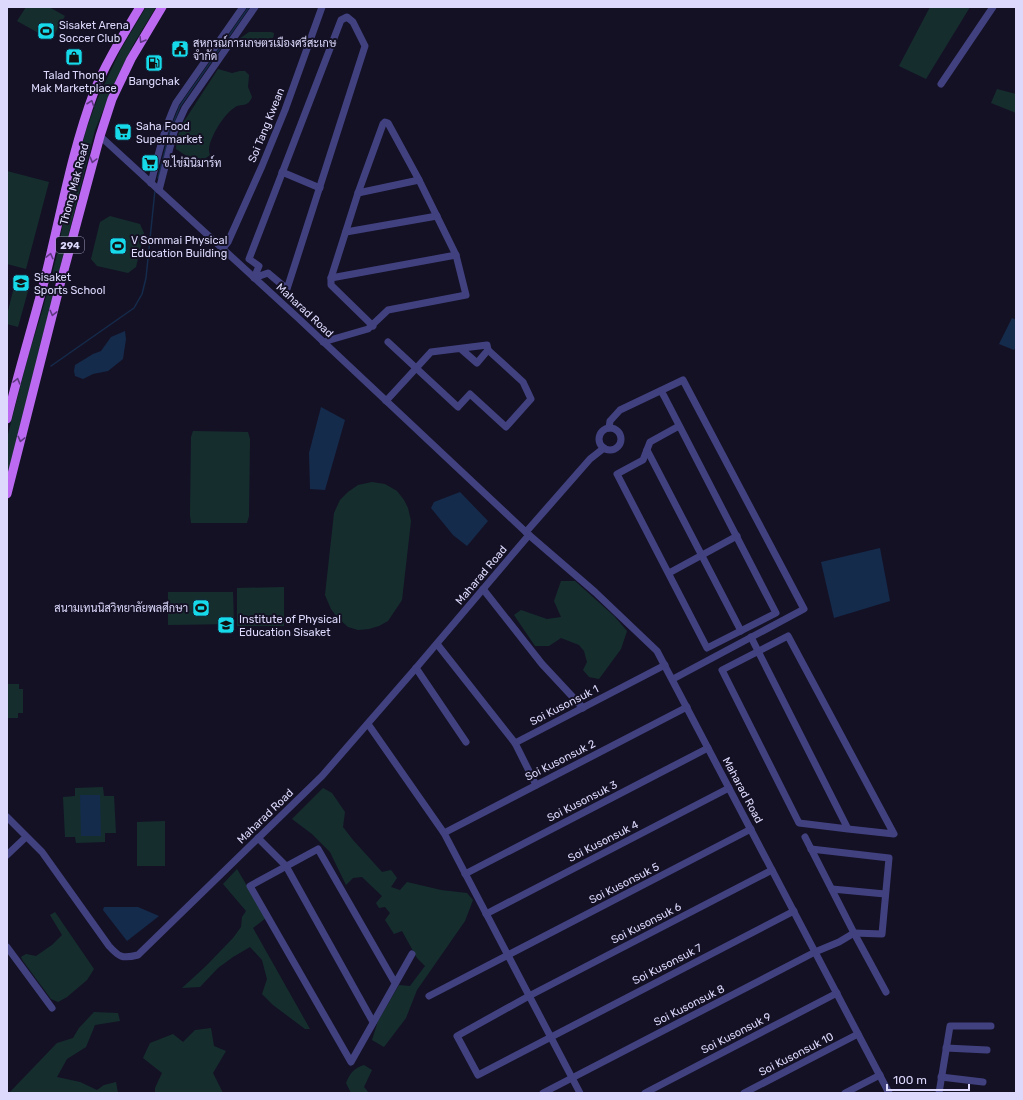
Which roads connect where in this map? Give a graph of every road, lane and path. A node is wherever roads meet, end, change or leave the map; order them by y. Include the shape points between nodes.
1 (140, 7) edge
2 (162, 7) edge
3 (243, 7) edge
4 (255, 7) edge
5 (322, 7) edge
6 (993, 7) edge
7 (941, 84) dead end
8 (100, 136) junction
9 (282, 172) junction
10 (419, 180) junction
11 (151, 182) junction
12 (320, 188) junction
13 (159, 190) junction
14 (358, 193) junction
15 (437, 216) junction
16 (346, 232) junction
17 (223, 248) junction
18 (456, 255) junction
19 (254, 278) junction
20 (331, 278) junction
21 (44, 282) junction
22 (60, 285) junction
23 (373, 326) junction
24 (323, 342) junction
25 (388, 342) dead end
26 (461, 349) junction
27 (488, 350) junction
28 (416, 368) junction
29 (661, 391) junction
30 (386, 401) junction
31 (7, 419) edge
32 (680, 426) junction
33 (609, 428) junction
34 (604, 448) junction
35 (647, 450) junction
36 (7, 494) edge
37 (528, 533) junction
38 (737, 536) junction
39 (702, 555) junction
40 (669, 573) junction
41 (483, 589) junction
42 (742, 631) junction
43 (750, 637) junction
44 (437, 644) junction
45 (758, 651) junction
46 (665, 665) junction
47 (416, 668) junction
48 (673, 679) junction
49 (687, 707) junction
50 (583, 708) junction
51 (368, 724) junction
52 (466, 742) dead end
53 (515, 743) junction
54 (708, 748) junction
55 (536, 785) junction
56 (729, 788) junction
57 (7, 817) edge
58 (751, 829) junction
59 (848, 829) junction
60 (444, 833) junction
61 (26, 837) junction
62 (805, 837) dead end
63 (258, 838) junction
64 (811, 849) junction
65 (7, 855) edge
66 (286, 866) junction
67 (772, 870) junction
68 (465, 874) junction
69 (832, 889) junction
70 (885, 894) junction
71 (794, 911) junction
72 (486, 914) junction
73 (854, 933) junction
74 (7, 947) edge
75 (815, 952) junction
76 (412, 954) dead end
77 (508, 956) junction
78 (395, 983) junction
79 (886, 992) dead end
80 (837, 994) junction
81 (429, 996) dead end
82 (529, 996) junction
83 (52, 1008) dead end
84 (373, 1022) junction
85 (991, 1026) dead end
86 (858, 1034) junction
87 (550, 1037) junction
88 (946, 1048) junction
89 (987, 1050) dead end
90 (880, 1075) junction
91 (941, 1077) junction
92 (572, 1078) junction
93 (983, 1082) dead end
94 (543, 1093) edge
95 (580, 1093) edge
96 (645, 1093) edge
97 (744, 1093) edge
98 (845, 1093) edge
99 (889, 1093) edge
100 (939, 1093) edge

21 -> 1 main road, Thong Mak Road / 294 via 83,124 114,51
2 -> 8 main road, Thong Mak Road / 294 via 131,59 112,99
3 - 11 street via 176,103 165,129
4 - 13 street via 185,108 174,132
5 - 17 street, Soi Tang Kwean via 262,166
6 - 7 street
8 - 11 street, Maharad Road
8 -> 22 main road, Thong Mak Road / 294
9 - 12 street
9 - 12 street via 341,20 347,17 353,22 365,46
9 - 19 street via 249,259 258,266
10 - 14 street
10 - 14 street via 388,123 385,122
10 - 15 street
11 - 13 street, Maharad Road
12 - 19 street via 287,289 268,273
13 - 17 street, Maharad Road
14 - 16 street
15 - 16 street
15 - 18 street
16 - 20 street
17 - 19 street, Maharad Road
18 - 20 street
18 - 23 street via 466,295 388,310
19 - 24 street, Maharad Road
20 - 23 street via 331,285
21 - 22 main road
31 -> 21 main road, Thong Mak Road / 294
22 -> 36 main road, Thong Mak Road / 294
23 - 24 street
24 - 30 street, Maharad Road
25 - 28 street
26 - 27 street via 487,345
26 - 27 street via 477,363
26 - 28 street via 431,352
27 - 28 street via 524,382 531,399 506,426 470,394 458,407
28 - 30 street
29 - 32 street
29 - 33 street via 620,410 610,421
29 - 43 street via 684,380 804,609
30 - 37 street, Maharad Road
32 - 35 street via 650,442
32 - 38 street
33 - 34 street via 599,436
33 - 34 street via 615,428 619,432 622,442 614,450
34 - 37 street via 590,459
35 - 39 street
35 - 40 street via 643,460 617,474
37 - 41 street, Maharad Road
37 - 46 street, Maharad Road via 657,651
38 - 39 street
38 - 42 street via 776,612
39 - 40 street
39 - 42 street
40 - 42 street via 707,648
41 - 44 street, Maharad Road
41 - 50 street via 542,664
43 - 45 street
43 - 48 street
44 - 47 street, Maharad Road
44 - 53 street
45 - 59 street
45 - 59 street via 722,670 799,823
45 - 59 street via 788,636 894,834
46 - 48 street, Maharad Road
46 - 50 street, Soi Kusonsuk 1
47 - 51 street, Maharad Road
47 - 52 street
48 - 49 street, Maharad Road
49 - 54 street, Maharad Road
49 - 55 street, Soi Kusonsuk 2
50 - 53 street, Soi Kusonsuk 1
51 - 60 street
51 - 63 street, Maharad Road via 322,776
53 - 55 street
54 - 56 street, Maharad Road
54 - 68 street, Soi Kusonsuk 3
55 - 60 street, Soi Kusonsuk 2
56 - 58 street, Maharad Road
56 - 72 street, Soi Kusonsuk 4
57 - 61 street, Maharad Road
58 - 67 street, Maharad Road
58 - 77 street, Soi Kusonsuk 5
60 - 68 street
61 - 63 street, Maharad Road via 42,852 109,946 117,955 127,957 138,955
61 - 65 street
62 - 64 street
63 - 66 street
64 - 69 street
64 - 70 street via 889,858
66 - 78 street via 318,849
66 - 84 street
66 - 84 street via 250,886 351,1062
67 - 71 street, Maharad Road
67 - 82 street, Soi Kusonsuk 6
68 - 72 street
69 - 70 street
69 - 73 street
70 - 73 street via 882,934
71 - 75 street, Maharad Road
71 - 87 street, Soi Kusonsuk 7
72 - 77 street
73 - 75 street, Soi Kusonsuk 8
73 - 79 street
74 - 83 street
75 - 80 street, Maharad Road
75 - 92 street, Soi Kusonsuk 8
76 - 78 street
77 - 81 street, Soi Kusonsuk 5
77 - 82 street
78 - 84 street
80 - 86 street, Maharad Road
80 - 96 street, Soi Kusonsuk 9
82 - 87 street
82 - 87 street, Soi Kusonsuk 6 via 457,1036 478,1075
85 - 88 street via 950,1026
86 - 90 street, Maharad Road
86 - 97 street, Soi Kusonsuk 10
87 - 92 street
88 - 89 street
88 - 91 street
90 - 98 street
90 - 99 street, Maharad Road
91 - 93 street
91 - 100 street
92 - 94 street, Soi Kusonsuk 8
92 - 95 street

